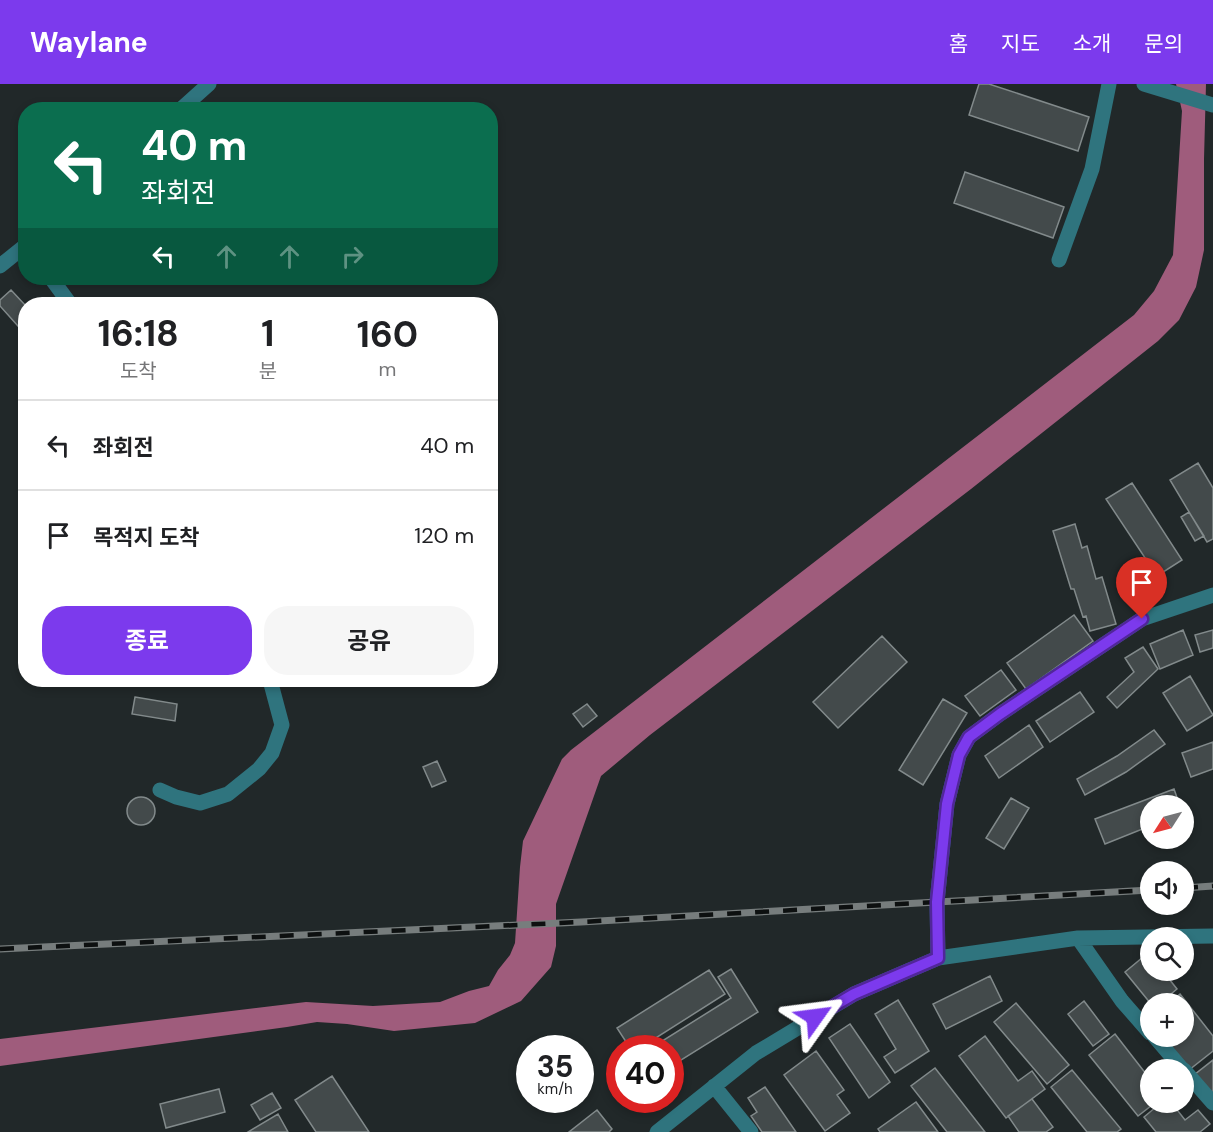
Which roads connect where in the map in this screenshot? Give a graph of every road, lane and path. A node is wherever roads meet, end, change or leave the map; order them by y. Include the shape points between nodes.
1 (208, 84) edge
2 (1109, 84) edge
3 (1147, 85) edge
4 (189, 102) edge
5 (1213, 105) edge
6 (18, 251) edge
7 (1059, 260) dead end
8 (0, 266) edge
9 (1213, 595) edge
10 (272, 687) edge
11 (160, 790) dead end
12 (1213, 936) edge
13 (1078, 938) junction
14 (938, 958) junction
15 (1140, 1022) edge
16 (1163, 1047) edge
17 (1174, 1059) edge
18 (1194, 1082) edge
19 (714, 1086) junction
20 (1213, 1103) edge
21 (657, 1132) edge
22 (751, 1132) edge

1 - 4 street
2 - 7 street via 1092,169
3 - 5 street
6 - 8 street
9 - 14 street via 1142,619 969,737 959,755 947,804 937,902
10 - 11 street via 282,725 272,753 259,769 228,794 200,803
12 - 13 street
13 - 14 street
13 - 15 street
14 - 19 street via 854,994 756,1053
16 - 17 street
18 - 20 street
19 - 21 street
19 - 22 street

